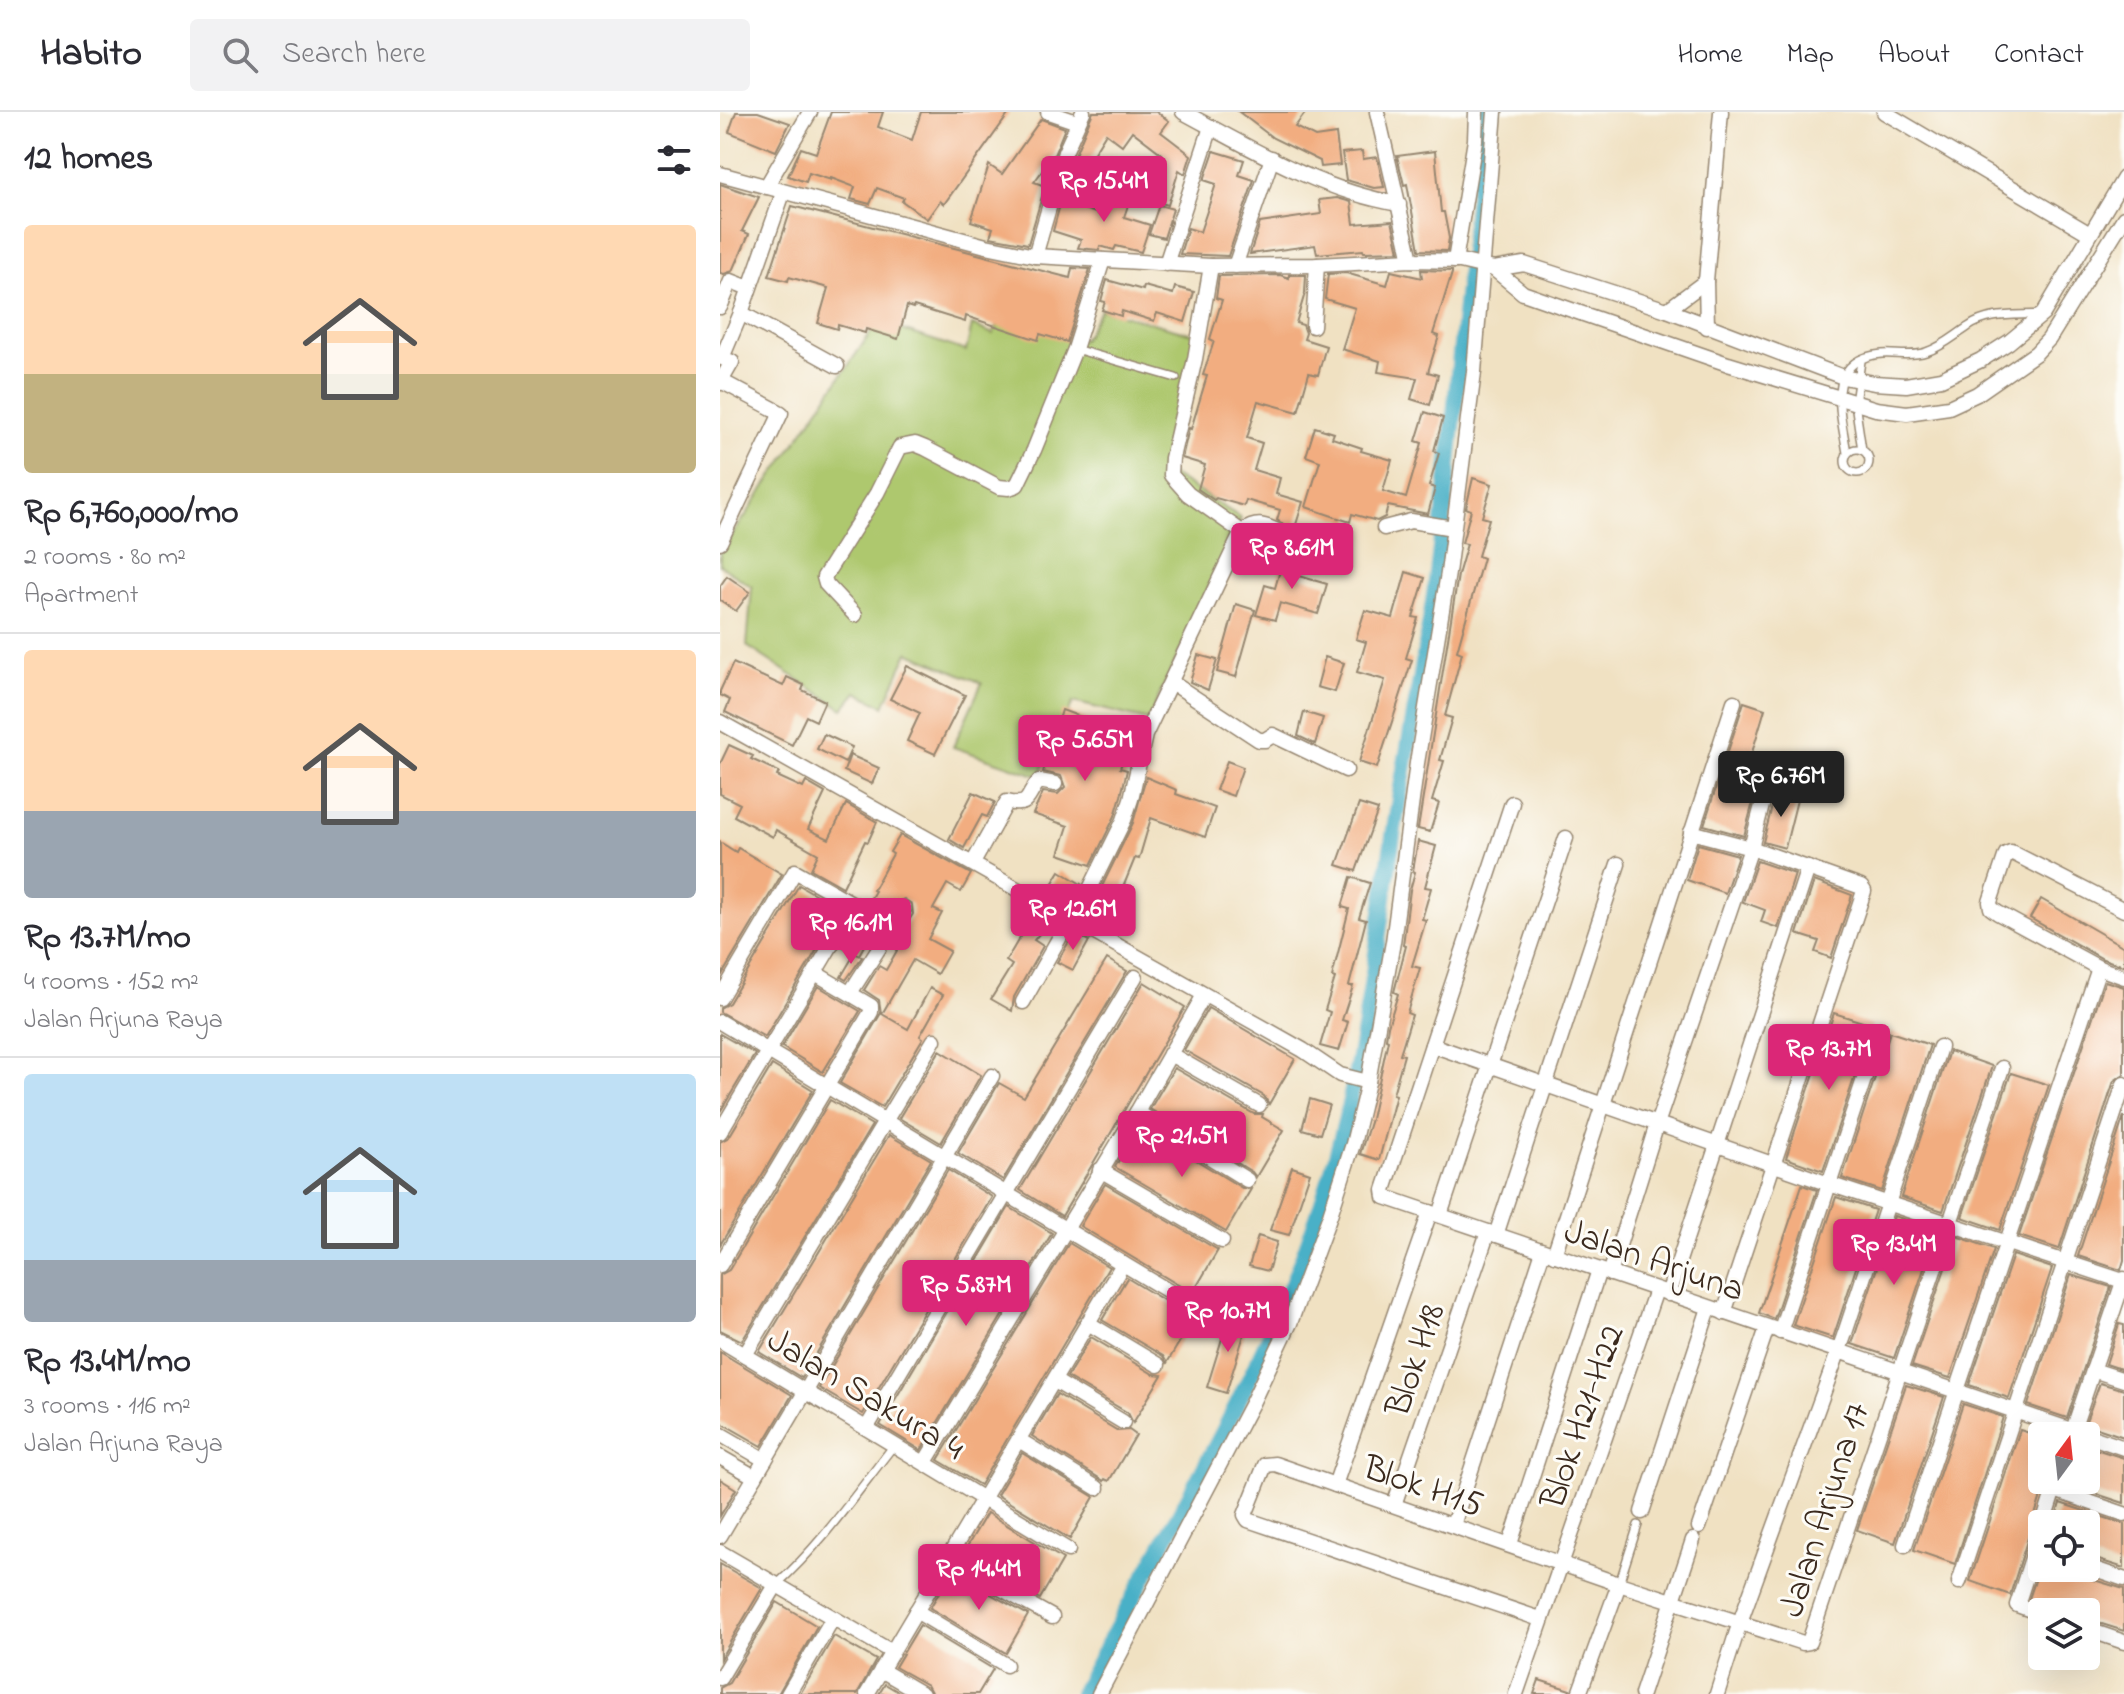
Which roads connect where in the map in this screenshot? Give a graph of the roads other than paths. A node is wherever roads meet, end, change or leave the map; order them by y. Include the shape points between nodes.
1 (810, 112) edge
2 (1048, 112) edge
3 (1183, 112) edge
4 (1377, 112) edge
5 (1476, 112) edge
6 (1495, 112) edge
7 (1721, 112) edge
8 (1884, 112) edge
9 (1080, 117) edge
10 (1208, 121) edge
11 (1272, 158) junction
12 (720, 174) edge
13 (2124, 178) edge
14 (766, 187) junction
15 (783, 193) junction
16 (1397, 203) junction
17 (2124, 218) edge
18 (2090, 234) junction
19 (1035, 256) junction
20 (1103, 260) junction
21 (1411, 260) junction
22 (1458, 261) junction
23 (1166, 264) junction
24 (1317, 265) junction
25 (1211, 266) junction
26 (1235, 266) junction
27 (1484, 266) junction
28 (1706, 281) junction
29 (1590, 286) junction
30 (749, 288) junction
31 (720, 307) edge
32 (1667, 310) junction
33 (1579, 312) junction
34 (741, 313) junction
35 (2043, 314) junction
36 (1313, 326) dead end
37 (1707, 327) junction
38 (1735, 335) junction
39 (1075, 349) junction
40 (721, 357) edge
41 (1861, 359) junction
42 (1728, 364) junction
43 (837, 366) dead end
44 (1176, 378) dead end
45 (1850, 378) junction
46 (720, 382) edge
47 (1838, 397) junction
48 (1855, 403) junction
49 (1862, 450) junction
50 (1847, 453) junction
51 (1451, 527) junction
52 (1384, 528) dead end
53 (1242, 532) junction
54 (1281, 533) dead end
55 (720, 542) edge
56 (855, 615) dead end
57 (1171, 682) junction
58 (1734, 702) dead end
59 (720, 722) edge
60 (1346, 770) dead end
61 (1768, 782) dead end
62 (1055, 784) dead end
63 (1512, 803) dead end
64 (1691, 832) junction
65 (1566, 838) dead end
66 (1751, 848) junction
67 (973, 863) junction
68 (1618, 864) dead end
69 (1808, 868) junction
70 (904, 909) dead end
71 (2124, 910) edge
72 (1072, 921) junction
73 (2099, 968) junction
74 (815, 973) junction
75 (1135, 977) dead end
76 (2124, 977) edge
77 (850, 993) junction
78 (1204, 995) junction
79 (720, 998) edge
80 (1023, 1002) dead end
81 (720, 1022) edge
82 (1880, 1031) dead end
83 (934, 1040) dead end
84 (1432, 1045) junction
85 (1940, 1047) dead end
86 (769, 1052) junction
87 (1170, 1054) junction
88 (1488, 1065) junction
89 (2002, 1068) dead end
90 (992, 1076) dead end
91 (1364, 1081) junction
92 (2124, 1084) edge
93 (827, 1086) junction
94 (1547, 1086) junction
95 (1259, 1105) dead end
96 (1603, 1106) junction
97 (1137, 1112) junction
98 (885, 1120) junction
99 (1657, 1124) junction
100 (720, 1132) edge
101 (1717, 1144) junction
102 (945, 1156) junction
103 (1772, 1163) junction
104 (1100, 1170) junction
105 (1247, 1180) dead end
106 (1829, 1184) junction
107 (1006, 1193) junction
108 (1889, 1204) junction
109 (1435, 1214) junction
110 (1949, 1224) junction
111 (1065, 1228) junction
112 (1492, 1234) junction
113 (1222, 1241) dead end
114 (2007, 1243) junction
115 (1548, 1253) junction
116 (2065, 1262) junction
117 (1123, 1264) junction
118 (720, 1265) edge
119 (1604, 1272) junction
120 (2124, 1280) edge
121 (1662, 1292) junction
122 (1180, 1298) dead end
123 (1716, 1310) junction
124 (2118, 1315) edge
125 (1088, 1323) junction
126 (1774, 1330) junction
127 (720, 1340) edge
128 (1837, 1349) junction
129 (745, 1355) junction
130 (1158, 1365) dead end
131 (2093, 1370) junction
132 (1899, 1372) junction
133 (2124, 1380) edge
134 (1055, 1381) junction
135 (806, 1391) junction
136 (1957, 1392) junction
137 (2015, 1411) junction
138 (1123, 1422) dead end
139 (2044, 1422) edge
140 (2076, 1422) edge
141 (867, 1427) junction
142 (720, 1434) edge
143 (1019, 1440) junction
144 (2100, 1441) edge
145 (895, 1444) junction
146 (2124, 1448) edge
147 (720, 1457) edge
148 (765, 1460) junction
149 (925, 1462) junction
150 (755, 1477) junction
151 (1335, 1485) junction
152 (1097, 1488) dead end
153 (2076, 1494) edge
154 (983, 1497) junction
155 (1394, 1505) junction
156 (2124, 1514) edge
157 (1640, 1519) joint
158 (1453, 1525) junction
159 (720, 1536) edge
160 (1510, 1544) junction
161 (1905, 1545) dead end
162 (1068, 1550) dead end
163 (720, 1552) edge
164 (947, 1558) junction
165 (1560, 1562) junction
166 (2100, 1571) edge
167 (2028, 1578) edge
168 (2124, 1579) edge
169 (1959, 1582) dead end
170 (1619, 1584) junction
171 (776, 1585) junction
172 (1673, 1602) junction
173 (2028, 1609) edge
174 (916, 1611) junction
175 (1052, 1617) dead end
176 (833, 1618) junction
177 (1540, 1619) junction
178 (1740, 1622) junction
179 (2100, 1634) edge
180 (2124, 1642) edge
181 (892, 1652) junction
182 (1006, 1665) dead end
183 (881, 1670) junction
184 (720, 1678) edge
185 (788, 1694) edge
186 (867, 1694) edge
187 (922, 1694) edge
188 (1099, 1694) edge
189 (1516, 1694) edge
190 (1579, 1694) edge
191 (1642, 1694) edge
192 (1717, 1694) edge

1 - 14 street
2 - 9 street
3 - 10 street
4 - 16 street
5 - 22 street
6 - 27 street
7 - 28 street
8 - 18 street
9 - 19 street
10 - 11 street
10 - 23 street
11 - 16 street via 1330,187
11 - 26 street
12 - 14 street
13 - 18 street
14 - 15 street
15 - 19 street
15 - 30 street
16 - 21 street
17 - 48 street via 2049,339 1977,394 1949,407 1907,413
18 - 35 street
19 - 20 street
20 - 23 street
20 - 39 street
21 - 22 street
21 - 24 street
22 - 27 street
23 - 25 street
24 - 26 street
24 - 36 street
25 - 26 street
25 - 53 street via 1171,475 1188,494
27 - 29 street via 1524,264
27 - 33 street via 1523,293
27 - 51 street
28 - 32 street
28 - 37 street
29 - 32 street
29 - 33 street
30 - 31 street via 731,281
30 - 34 street
32 - 37 street
33 - 42 street
34 - 40 street
34 - 43 street
35 - 41 lane via 1998,316 1927,352
35 - 45 street via 2009,342 1941,379 1906,385
37 - 38 street
38 - 42 street
38 - 45 street
39 - 44 lane
39 - 56 street via 1017,485 999,487 915,444 900,447 824,577
40 - 46 street via 732,362
41 - 45 lane
41 - 45 lane
42 - 47 street
45 - 47 lane
45 - 48 lane
46 - 55 street via 781,413
47 - 48 street
47 - 50 lane
48 - 49 lane
49 - 50 lane
49 - 50 lane via 1868,464 1856,473 1847,468
51 - 52 street via 1411,521
51 - 91 street via 1393,942
53 - 54 street via 1261,524
53 - 57 street
57 - 60 street via 1259,740 1273,735
57 - 72 street via 1145,735 1124,820
58 - 64 street
59 - 67 street
61 - 66 street
62 - 67 street via 1039,781 1025,803 1007,802
63 - 84 street
64 - 66 street
64 - 96 street
65 - 88 street
66 - 69 street
66 - 99 street
67 - 72 street
68 - 94 street, Blok H18
69 - 101 street, Blok H21-H22
69 - 103 street via 1864,891
70 - 77 street
71 - 73 street via 2006,854 1991,908
72 - 78 street
72 - 80 street
73 - 76 street
73 - 114 street
74 - 77 street
74 - 79 street via 855,905 795,871
74 - 86 street
75 - 107 street
77 - 93 street via 872,1009
78 - 87 street
78 - 91 street via 1345,1076
81 - 86 street
82 - 106 street
83 - 98 street
84 - 88 street
84 - 109 street, Jalan Arjuna via 1384,1193
85 - 108 street
86 - 93 street
86 - 100 street
87 - 95 street
87 - 97 street
88 - 94 street
88 - 109 street
89 - 110 street
90 - 102 street
91 - 188 street via 1353,1144 1290,1323
92 - 116 street
93 - 98 street
93 - 118 street
94 - 96 street
94 - 112 street, Blok H18
96 - 99 street
96 - 115 street
97 - 104 street
97 - 105 street
98 - 102 street
98 - 129 street
99 - 101 street
99 - 119 street
101 - 103 street
101 - 121 street, Blok H21-H22
102 - 107 street
102 - 135 street
103 - 106 street
103 - 123 street
104 - 111 street
104 - 113 street
106 - 108 street
106 - 126 street
107 - 111 street
107 - 141 street
108 - 110 street
108 - 128 street
109 - 112 street, Jalan Arjuna
109 - 151 street
110 - 114 street
110 - 132 street
111 - 117 street
111 - 149 street
112 - 115 street, Jalan Arjuna
112 - 155 street, Blok H18
114 - 116 street
114 - 136 street
115 - 119 street, Jalan Arjuna
115 - 158 street
116 - 120 street
116 - 137 street
117 - 122 street
117 - 125 street
119 - 121 street, Jalan Arjuna
119 - 160 street
120 - 124 street
121 - 123 street, Jalan Arjuna
121 - 165 street, Blok H21-H22
123 - 126 street, Jalan Arjuna
123 - 157 street
124 - 131 street
125 - 130 street
125 - 134 street
126 - 128 street, Jalan Arjuna
126 - 172 street
127 - 129 street, Jalan Sakura 4
128 - 132 street, Jalan Arjuna
128 - 178 street
129 - 135 street, Jalan Sakura 4
131 - 133 street
131 - 140 street
132 - 136 street, Jalan Arjuna
132 - 178 street, Jalan Arjuna 17 via 1809,1642
134 - 138 street
134 - 143 street
135 - 141 street, Jalan Sakura 4
135 - 148 street
136 - 137 street, Jalan Arjuna
136 - 161 street
137 - 139 street, Jalan Arjuna
137 - 169 street
141 - 145 street, Jalan Sakura 4
142 - 148 street
143 - 152 street
143 - 154 street
144 - 146 street, Jalan Arjuna
145 - 149 street, Jalan Sakura 4
145 - 171 lane
147 - 150 street
148 - 150 street
149 - 154 street, Jalan Sakura 4
150 - 159 street
151 - 155 street, Blok H15
151 - 177 street, Blok H15 via 1265,1465 1245,1515
153 - 156 street
154 - 162 street, Jalan Sakura 4
154 - 164 street
155 - 158 street, Blok H15
157 - 170 lane
158 - 160 street, Blok H15
160 - 165 street, Blok H15
163 - 171 street
164 - 174 street
164 - 175 street
165 - 170 street, Blok H15
165 - 177 street, Blok H21-H22
166 - 168 street
167 - 173 street via 2017,1605
170 - 172 street, Blok H15
170 - 190 street
171 - 176 street
171 - 184 street
172 - 178 street, Blok H15
172 - 191 street
174 - 181 street
174 - 182 street
176 - 181 street
176 - 185 street
177 - 189 street, Blok H21-H22
178 - 192 street
179 - 180 street
181 - 183 street
183 - 186 street
183 - 187 street

